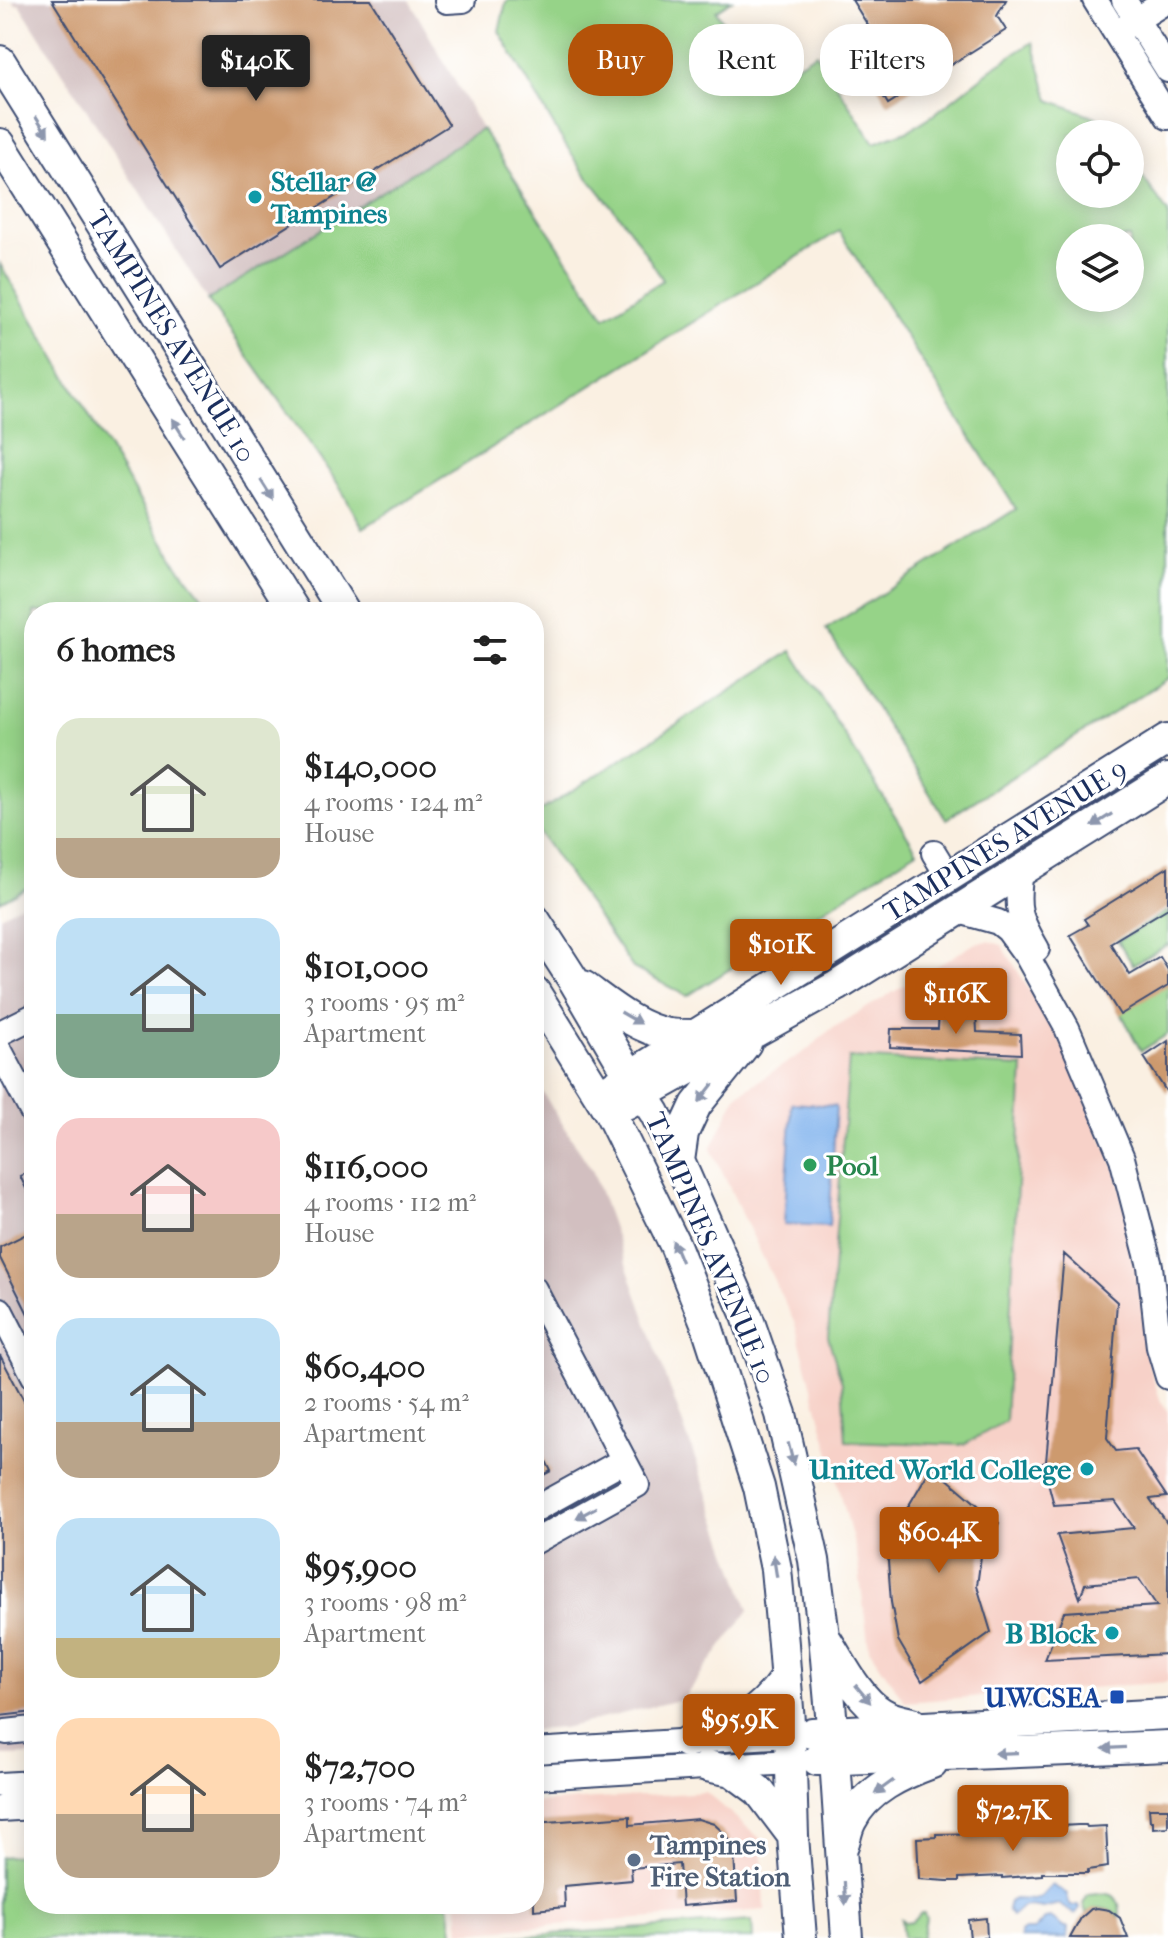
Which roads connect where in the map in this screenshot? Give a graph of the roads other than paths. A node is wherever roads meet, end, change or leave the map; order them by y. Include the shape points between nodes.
1 (447, 0) edge
2 (463, 0) edge
3 (1095, 0) edge
4 (1168, 0) edge
5 (1130, 10) edge
6 (1115, 33) junction
7 (1159, 36) edge
8 (1129, 55) junction
9 (0, 61) edge
10 (1168, 70) edge
11 (1168, 117) edge
12 (0, 144) edge
13 (289, 602) edge
14 (338, 602) edge
15 (1168, 739) edge
16 (1168, 779) edge
17 (1021, 872) junction
18 (959, 911) junction
19 (544, 934) edge
20 (574, 981) junction
21 (544, 1007) edge
22 (24, 1021) edge
23 (0, 1033) edge
24 (695, 1035) junction
25 (752, 1035) junction
26 (0, 1051) edge
27 (637, 1084) junction
28 (24, 1096) edge
29 (605, 1104) junction
30 (679, 1161) junction
31 (1168, 1304) edge
32 (544, 1308) edge
33 (0, 1310) edge
34 (24, 1357) edge
35 (1168, 1377) edge
36 (624, 1460) junction
37 (544, 1504) edge
38 (544, 1536) edge
39 (824, 1636) junction
40 (785, 1678) junction
41 (1168, 1714) edge
42 (923, 1726) junction
43 (24, 1730) edge
44 (6, 1732) dead end
45 (686, 1742) junction
46 (833, 1745) junction
47 (1168, 1746) edge
48 (791, 1748) junction
49 (544, 1750) edge
50 (953, 1755) junction
51 (707, 1766) junction
52 (544, 1776) edge
53 (24, 1784) edge
54 (0, 1785) edge
55 (24, 1808) edge
56 (0, 1809) edge
57 (793, 1836) junction
58 (842, 1848) junction
59 (801, 1938) edge
60 (847, 1938) edge

1 - 2 street
3 - 6 street
4 - 5 street
5 - 6 street
5 - 7 street
6 - 8 street
7 - 8 street
7 - 10 street
8 - 11 street
9 -> 14 main road, TAMPINES AVENUE 10
13 -> 12 main road, TAMPINES AVENUE 10
15 - 24 main road, TAMPINES AVENUE 9 via 941,864
16 -> 17 main road, TAMPINES AVENUE 9
17 - 18 main road, TAMPINES AVENUE 9
17 - 31 street via 1021,917 1110,1083 1135,1154 1164,1264
18 - 25 main road, TAMPINES AVENUE 9
18 - 35 street via 1008,930 1067,1028 1122,1158 1150,1266 1159,1347
19 - 20 main road, TAMPINES AVENUE 10
20 -> 24 main road via 648,1028
20 - 27 main road, TAMPINES AVENUE 10
21 - 29 main road, TAMPINES AVENUE 10
22 - 23 street
24 - 27 main road, TAMPINES AVENUE 9
25 - 27 main road, TAMPINES AVENUE 9
25 -> 30 main road via 696,1105 683,1133
26 - 28 street
27 - 29 main road, TAMPINES AVENUE 9
27 - 30 main road, TAMPINES AVENUE 10
40 -> 29 main road, TAMPINES AVENUE 10 via 776,1569 759,1487 680,1258
30 -> 39 main road, TAMPINES AVENUE 10 via 747,1316 781,1414 814,1560
32 - 36 street
33 - 34 street
36 - 37 street
36 -> 38 street via 637,1485
39 -> 42 main road via 877,1711
39 - 46 main road, TAMPINES AVENUE 10
40 - 45 main road via 766,1703 733,1727
40 - 48 main road, TAMPINES AVENUE 10
41 - 42 main road
42 - 46 main road
43 - 44 street
45 - 48 street
45 - 49 street
46 - 48 main road
46 - 50 main road
46 - 58 main road, TAMPINES AVENUE 10
47 -> 50 main road
48 - 51 street
48 - 57 main road, TAMPINES AVENUE 10
50 -> 58 main road via 901,1775 877,1791 851,1821
51 - 52 street
51 - 57 main road via 732,1771 759,1791
53 - 54 street
55 - 56 street
57 - 59 main road, TAMPINES AVENUE 10
58 -> 60 main road, TAMPINES AVENUE 10

